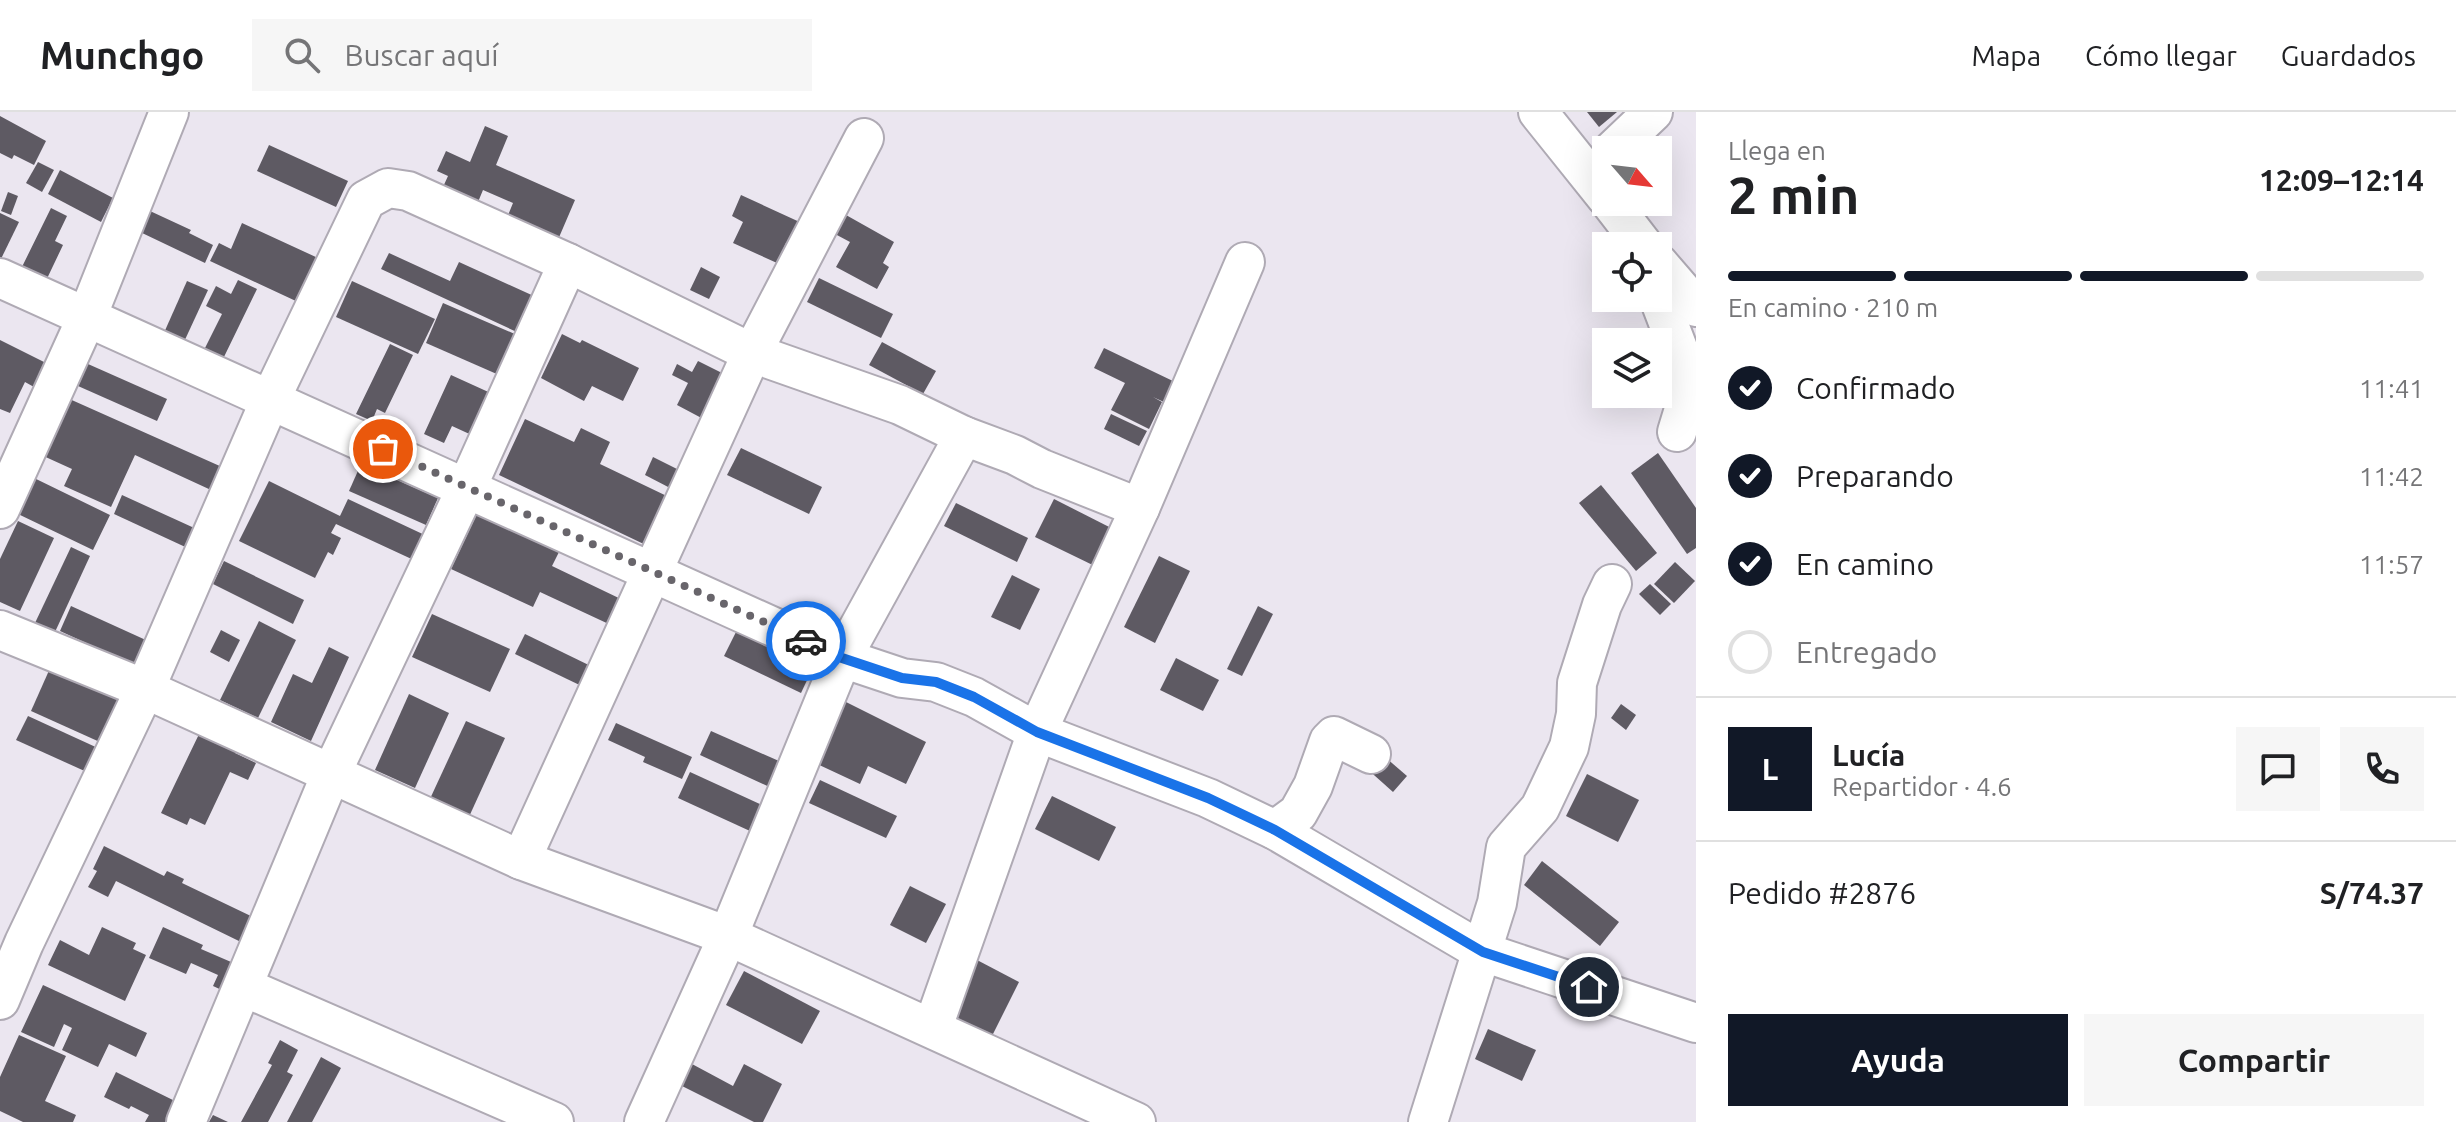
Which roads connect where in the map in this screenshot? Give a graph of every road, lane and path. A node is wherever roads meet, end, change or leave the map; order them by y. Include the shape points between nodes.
1 (169, 112) edge
2 (1538, 112) edge
3 (1653, 112) edge
4 (1635, 136) edge
5 (864, 138) dead end
6 (1592, 164) edge
7 (1245, 262) dead end
8 (568, 263) junction
9 (0, 278) edge
10 (1672, 279) edge
11 (1696, 307) edge
12 (1664, 312) edge
13 (87, 317) junction
14 (752, 353) junction
15 (271, 398) junction
16 (1677, 432) dead end
17 (964, 436) junction
18 (9, 468) edge
19 (467, 487) junction
20 (1140, 508) junction
21 (0, 509) edge
22 (653, 571) junction
23 (1612, 584) dead end
24 (0, 630) edge
25 (842, 658) junction
26 (145, 689) junction
27 (1037, 732) junction
28 (1371, 754) dead end
29 (331, 774) junction
30 (1275, 830) junction
31 (521, 860) junction
32 (728, 936) junction
33 (12, 938) edge
34 (1483, 952) junction
35 (244, 987) junction
36 (0, 1000) edge
37 (1696, 1023) edge
38 (933, 1027) junction
39 (186, 1122) edge
40 (554, 1122) edge
41 (644, 1122) edge
42 (1136, 1122) edge
43 (1428, 1122) edge

1 - 13 street
2 - 6 street
3 - 4 street
5 - 14 street
7 - 20 street
8 - 14 street
8 - 15 street via 408,191 388,188 366,200
8 - 19 street
9 - 13 street
10 - 11 street
12 - 16 street via 1684,364 1684,409
13 - 15 street
13 - 18 street
14 - 17 street via 900,405
14 - 22 street
15 - 19 street
15 - 26 street
17 - 20 street
17 - 25 street
18 - 21 street
19 - 22 street
19 - 29 street
20 - 27 street
22 - 25 street
22 - 31 street
23 - 34 street via 1577,683 1569,747 1540,808 1506,847
24 - 26 street
25 - 27 street via 902,678 936,682
25 - 32 street
26 - 29 street
26 - 33 street
27 - 30 street via 1208,798
27 - 38 street
28 - 30 street via 1334,736 1298,813
29 - 31 street
29 - 35 street
30 - 34 street
31 - 32 street
32 - 38 street
32 - 41 street
33 - 36 street
34 - 37 street
34 - 43 street
35 - 39 street
35 - 40 street
38 - 42 street

